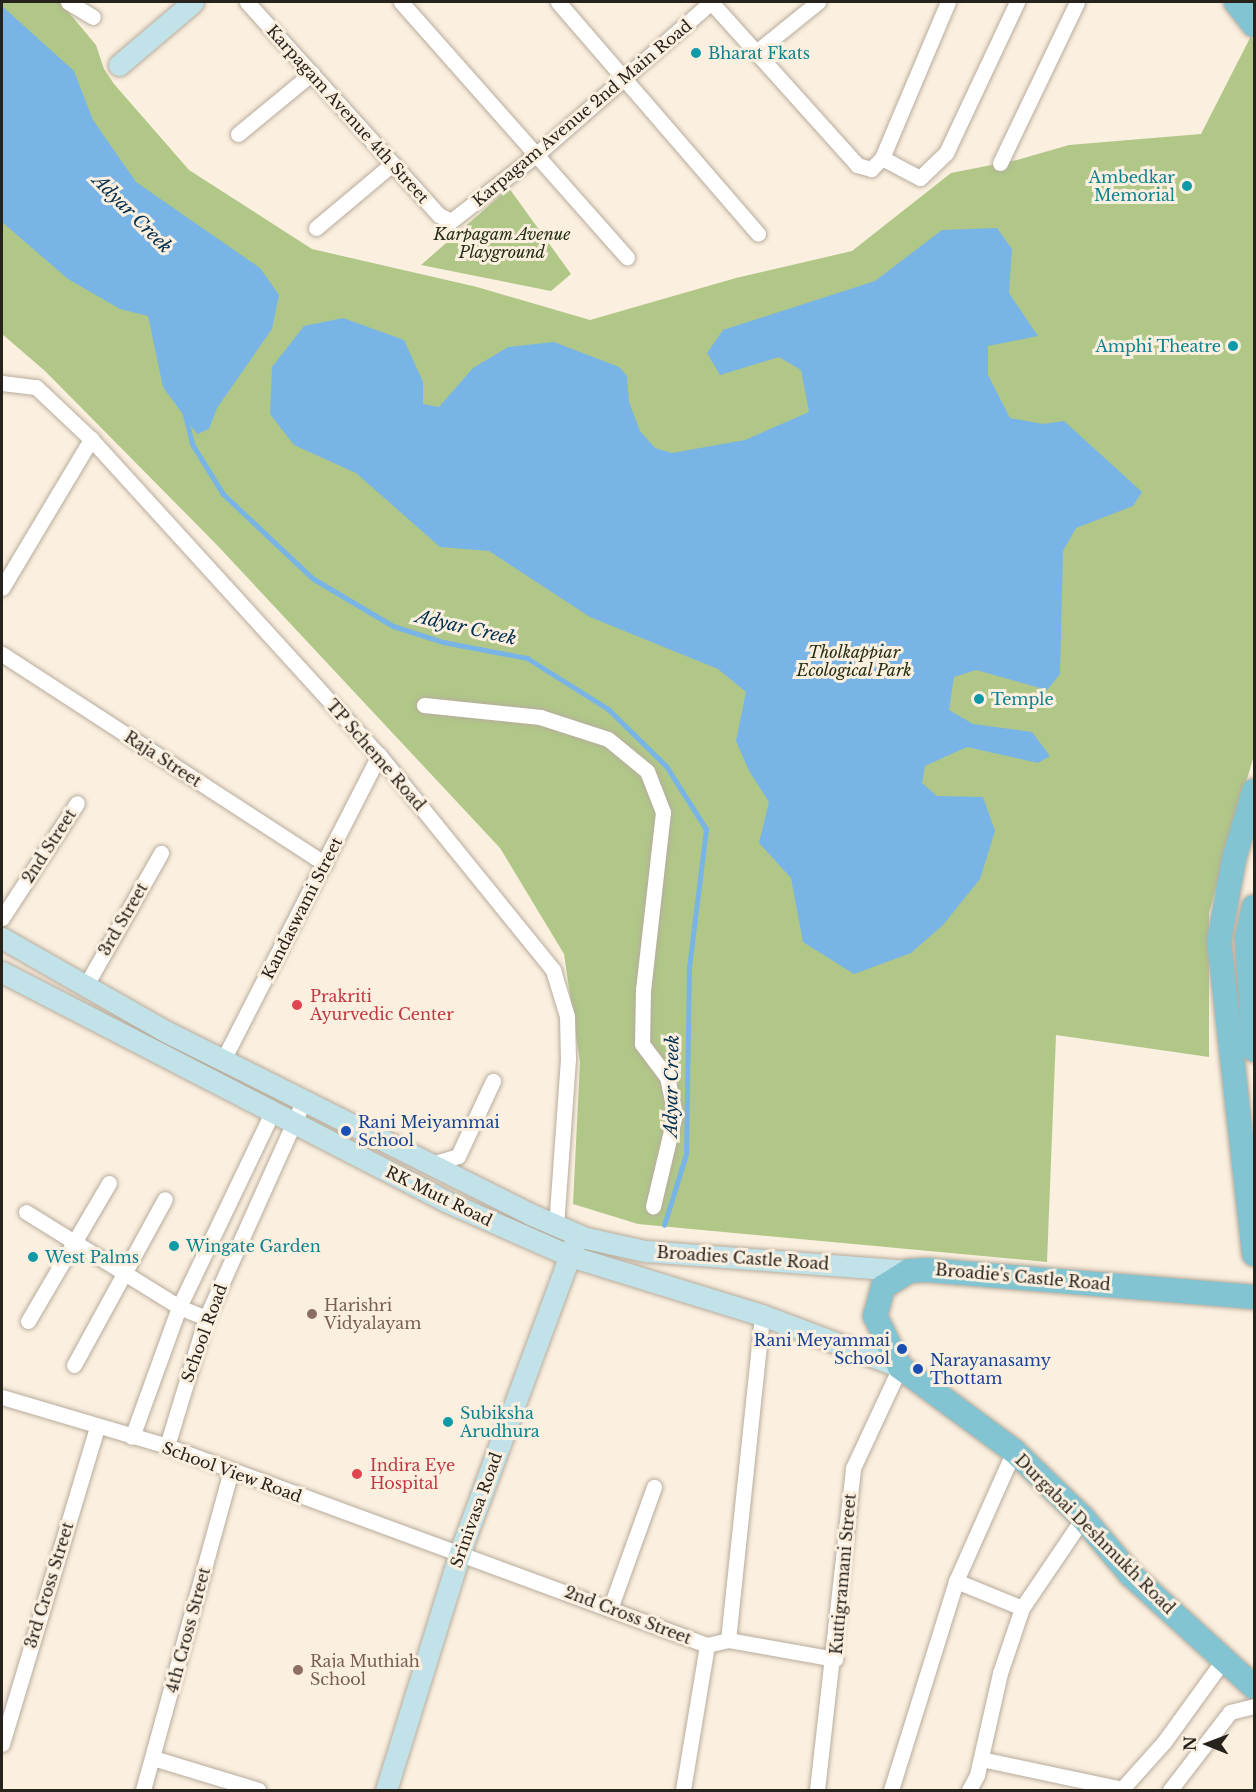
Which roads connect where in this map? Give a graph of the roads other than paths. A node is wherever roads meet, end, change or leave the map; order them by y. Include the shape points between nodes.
1 (68, 2) edge
2 (193, 2) edge
3 (247, 2) edge
4 (401, 2) edge
5 (558, 2) edge
6 (711, 2) edge
7 (818, 2) edge
8 (948, 2) edge
9 (1017, 2) edge
10 (1077, 2) edge
11 (1236, 2) edge
12 (93, 17) dead end
13 (1254, 25) edge
14 (756, 52) junction
15 (119, 65) dead end
16 (312, 73) junction
17 (624, 77) junction
18 (238, 134) dead end
19 (537, 154) junction
20 (882, 158) junction
21 (1000, 163) dead end
22 (392, 164) junction
23 (451, 221) joint
24 (316, 228) dead end
25 (758, 234) dead end
26 (627, 257) dead end
27 (2, 383) edge
28 (91, 439) junction
29 (2, 588) edge
30 (2, 654) edge
31 (424, 705) dead end
32 (379, 755) junction
33 (1254, 791) edge
34 (77, 803) dead end
35 (161, 853) dead end
36 (325, 864) junction
37 (1254, 907) edge
38 (2, 918) edge
39 (2, 938) edge
40 (2, 972) edge
41 (86, 986) junction
42 (1254, 1050) edge
43 (223, 1060) junction
44 (493, 1081) dead end
45 (304, 1100) junction
46 (272, 1113) junction
47 (293, 1123) junction
48 (432, 1164) junction
49 (109, 1182) dead end
50 (165, 1199) dead end
51 (653, 1206) dead end
52 (26, 1212) dead end
53 (556, 1226) junction
54 (578, 1234) junction
55 (75, 1243) junction
56 (1254, 1254) edge
57 (570, 1256) junction
58 (909, 1271) junction
59 (126, 1275) junction
60 (1254, 1297) edge
61 (179, 1307) junction
62 (762, 1315) junction
63 (206, 1318) junction
64 (28, 1321) dead end
65 (74, 1365) dead end
66 (900, 1366) junction
67 (2, 1397) edge
68 (97, 1427) junction
69 (132, 1437) junction
70 (166, 1446) junction
71 (1014, 1451) junction
72 (231, 1470) junction
73 (654, 1487) dead end
74 (1083, 1518) junction
75 (460, 1552) junction
76 (956, 1581) junction
77 (1022, 1608) junction
78 (610, 1609) junction
79 (728, 1640) junction
80 (707, 1645) junction
81 (835, 1659) junction
82 (1243, 1672) edge
83 (1254, 1706) edge
84 (2, 1744) edge
85 (153, 1758) junction
86 (981, 1759) junction
87 (1122, 1790) edge
88 (143, 1791) edge
89 (258, 1791) edge
90 (386, 1791) edge
91 (683, 1791) edge
92 (818, 1791) edge
93 (891, 1791) edge
94 (969, 1791) edge
95 (1170, 1791) edge

1 - 12 street
2 - 15 main road
3 - 16 street, Karpagam Avenue 4th Street
4 - 19 street
5 - 17 street
6 - 14 street
6 - 17 street, Karpagam Avenue 2nd Main Road
7 - 14 street
8 - 20 street
9 - 20 street via 946,153 920,178
10 - 21 street
11 - 13 main road
14 - 20 street via 857,165 871,169
16 - 18 street
16 - 22 street, Karpagam Avenue 4th Street
17 - 19 street, Karpagam Avenue 2nd Main Road
17 - 25 street
19 - 23 street, Karpagam Avenue 2nd Main Road
19 - 26 street
22 - 23 street, Karpagam Avenue 4th Street via 439,215
22 - 24 street
27 - 28 street, TP Scheme Road via 36,387
28 - 29 street
28 - 32 street, TP Scheme Road
30 - 36 street, Raja Street
31 - 51 street via 540,717 608,739 647,771 663,812 643,989 642,1044 667,1077 675,1114
32 - 36 street, Kandaswami Street
32 - 53 street, TP Scheme Road via 553,970 567,1016 568,1059
33 - 56 main road via 1234,859 1219,941
34 - 38 street, 2nd Street
35 - 41 street, 3rd Street
36 - 43 street, Kandaswami Street
37 - 42 main road via 1247,938
39 - 41 main road, RK Mutt Road
40 - 46 main road, RK Mutt Road
41 - 43 main road, RK Mutt Road
43 - 45 main road, RK Mutt Road
44 - 48 street via 458,1156
45 - 47 street, School Road
45 - 48 main road, RK Mutt Road
46 - 47 main road, RK Mutt Road
46 - 61 street
47 - 57 main road, RK Mutt Road via 445,1201
47 - 63 street, School Road
48 - 53 main road, RK Mutt Road
49 - 55 street
50 - 59 street
52 - 55 street
53 - 54 main road, RK Mutt Road
54 - 57 main road, Srinivasa Road
54 - 58 main road, Broadies Castle Road via 645,1251
55 - 59 street
55 - 64 street
57 - 62 main road, RK Mutt Road
57 - 75 main road, Srinivasa Road
58 - 60 main road, Broadie's Castle Road
58 - 66 main road via 883,1287 875,1316
59 - 61 street
59 - 65 street
61 - 63 street
61 - 69 street
62 - 66 main road, RK Mutt Road
62 - 79 street
63 - 70 street, School Road
66 - 71 main road, Durgabai Deshmukh Road
66 - 81 street, Kuttigramani Street via 853,1468
67 - 68 street, School View Road
68 - 69 street, School View Road
68 - 84 street, 3rd Cross Street
69 - 70 street, School View Road
70 - 72 street, School View Road
71 - 74 main road, Durgabai Deshmukh Road
71 - 76 street
72 - 75 street, School View Road
72 - 85 street, 4th Cross Street
73 - 78 street
74 - 77 street
74 - 82 main road, Durgabai Deshmukh Road via 1131,1575
75 - 78 street, 2nd Cross Street
75 - 90 main road, Srinivasa Road
76 - 77 street
76 - 93 street
77 - 86 street via 1000,1673
78 - 80 street, 2nd Cross Street
79 - 80 street, 2nd Cross Street
79 - 81 street, 2nd Cross Street
80 - 91 street
81 - 92 street, Kuttigramani Street
82 - 87 street via 1164,1742
83 - 95 street via 1230,1712
85 - 88 street, 4th Cross Street
85 - 89 street
86 - 87 street
86 - 94 street

